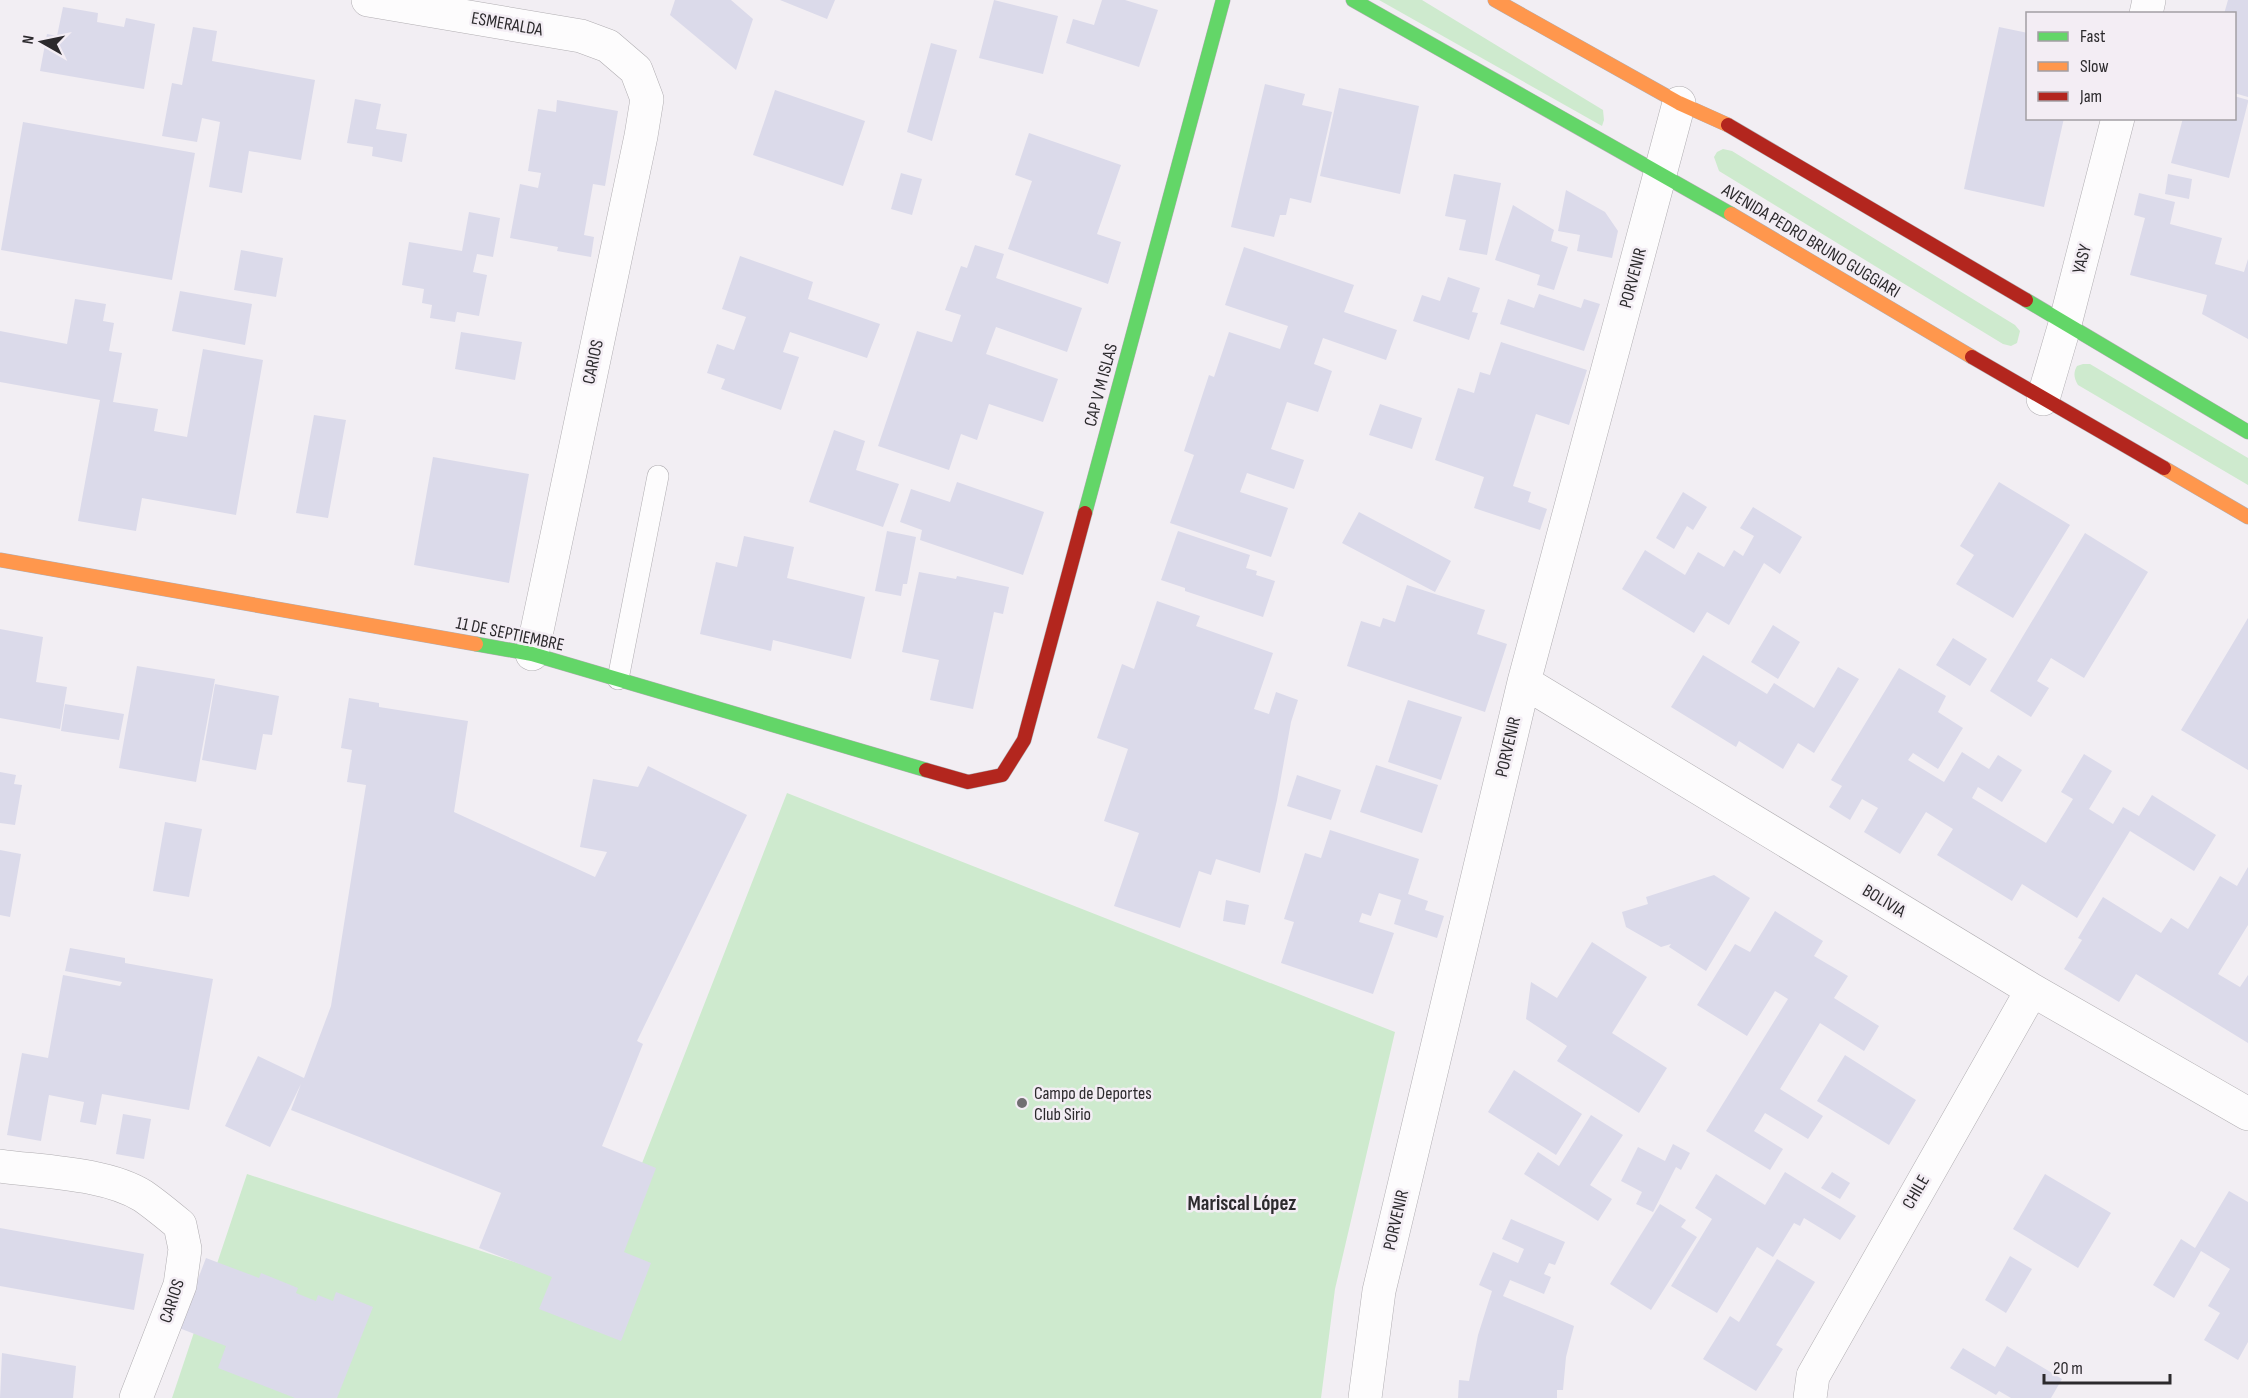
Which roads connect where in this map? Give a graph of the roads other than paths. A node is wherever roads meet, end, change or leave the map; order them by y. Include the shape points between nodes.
1 (368, 0) edge
2 (1223, 0) edge
3 (1353, 0) edge
4 (1496, 0) edge
5 (636, 70) joint
6 (1679, 103) junction
7 (2117, 120) edge
8 (1661, 176) junction
9 (2065, 324) junction
10 (2043, 399) junction
11 (2248, 432) edge
12 (658, 476) dead end
13 (2248, 517) edge
14 (0, 560) edge
15 (532, 654) junction
16 (618, 679) junction
17 (1524, 682) junction
18 (1002, 775) joint
19 (2032, 990) junction
20 (2248, 1114) edge
21 (0, 1166) edge
22 (136, 1398) edge
23 (1365, 1398) edge
24 (1810, 1398) edge

1 - 5 street, ESMERALDA via 581,36 608,46
2 - 18 main road, CAP V M ISLAS via 1024,741
3 - 8 main road, AVENIDA PEDRO BRUNO GUGGIARI
4 - 6 main road
5 - 15 street, CARIOS via 647,99 641,136
6 - 8 street, PORVENIR
6 - 9 main road via 1733,127
7 - 9 street, YASY
8 - 10 main road, AVENIDA PEDRO BRUNO GUGGIARI
8 - 17 street, PORVENIR
9 - 10 street, YASY
9 - 11 main road
10 - 13 main road, AVENIDA PEDRO BRUNO GUGGIARI
12 - 16 lane
14 - 15 main road, 11 DE SEPTIEMBRE
15 - 16 main road, 11 DE SEPTIEMBRE
16 - 18 main road, 11 DE SEPTIEMBRE via 968,782
17 - 19 street, BOLIVIA
17 - 23 street, PORVENIR via 1379,1291
19 - 20 street, BOLIVIA
19 - 24 street, CHILE via 1813,1376
21 - 22 street, CARIOS via 95,1179 142,1196 180,1225 185,1249 180,1285

